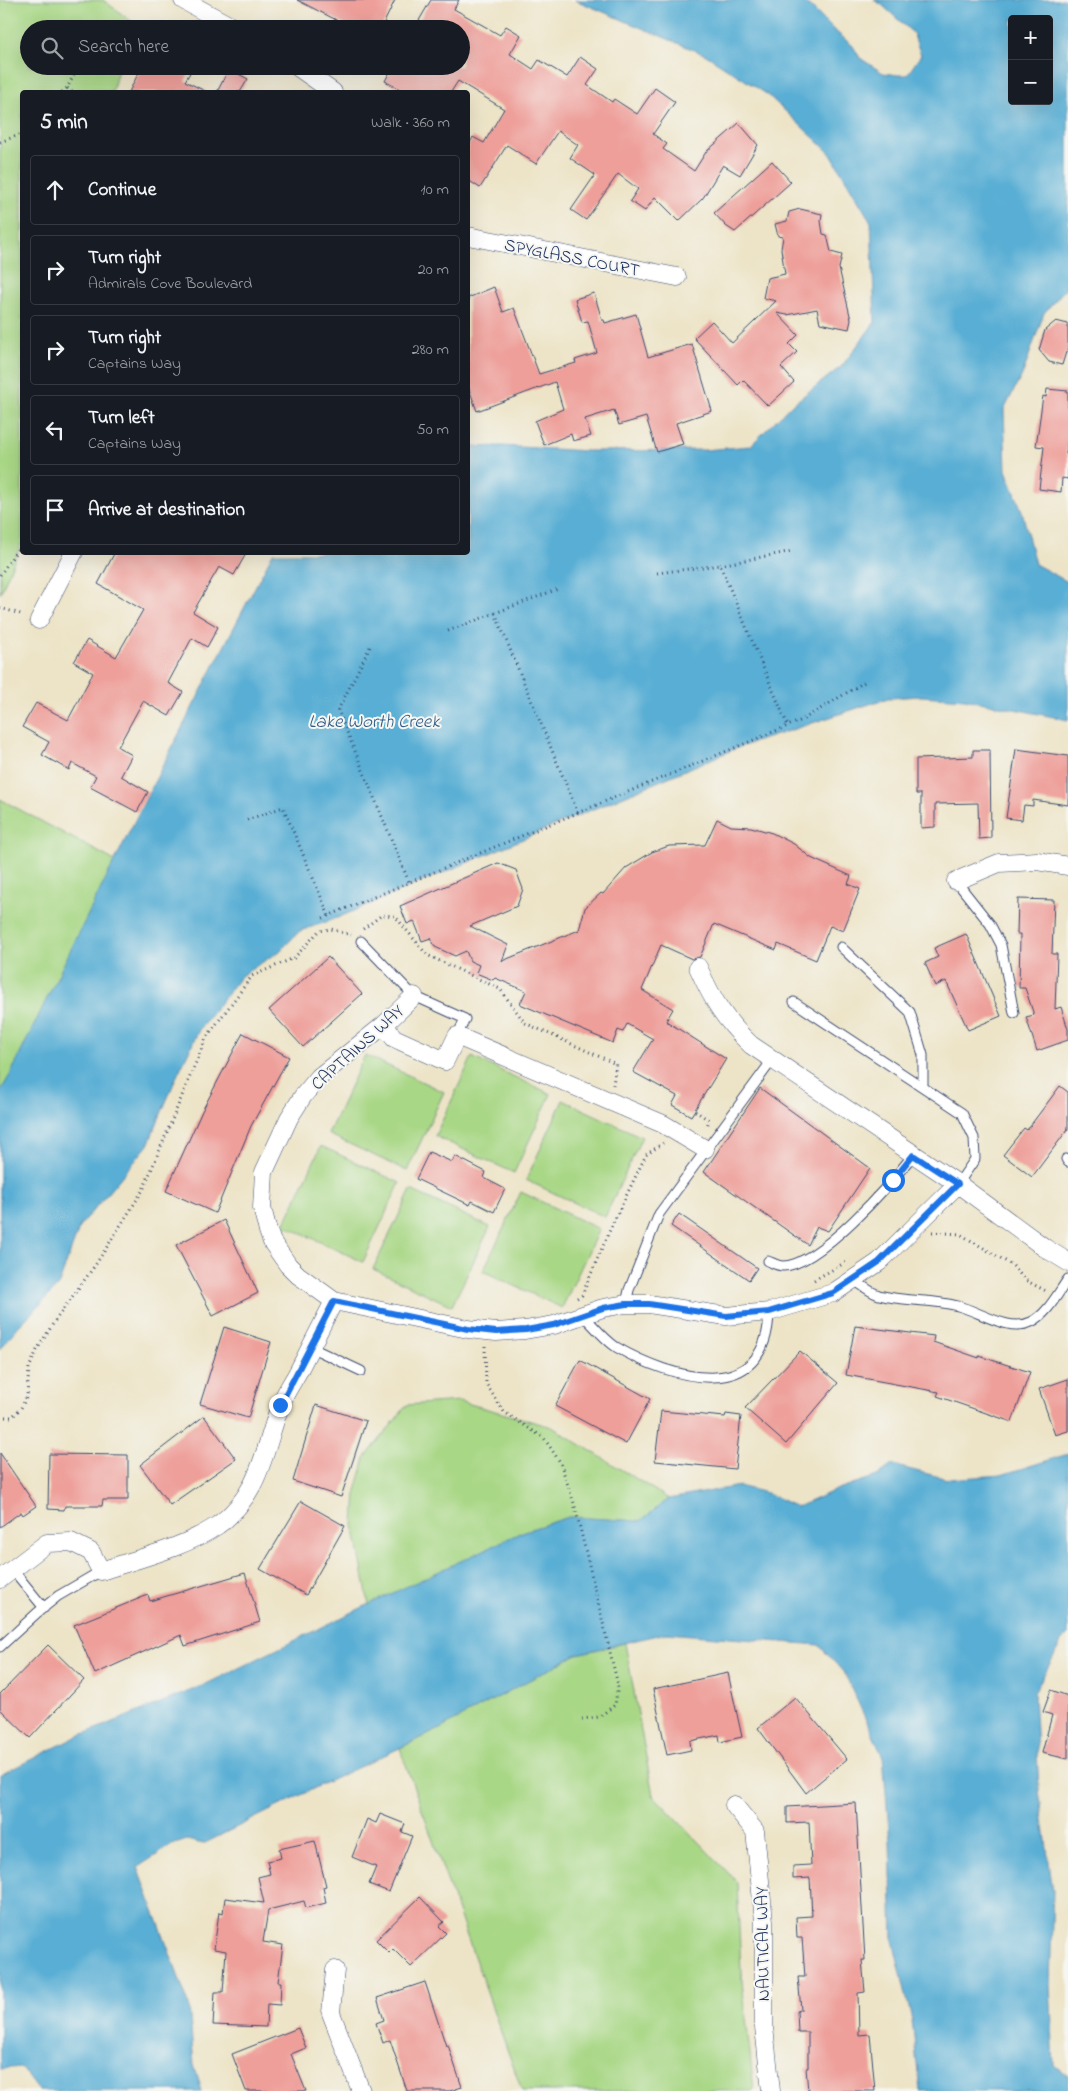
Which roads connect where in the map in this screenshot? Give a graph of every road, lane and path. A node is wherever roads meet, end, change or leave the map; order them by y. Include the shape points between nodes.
1 (183, 0) edge
2 (220, 20) edge
3 (74, 75) edge
4 (309, 75) edge
5 (67, 88) junction
6 (64, 90) edge
7 (70, 90) edge
8 (331, 90) edge
9 (20, 135) edge
10 (0, 142) edge
11 (470, 236) edge
12 (677, 277) dead end
13 (20, 546) edge
14 (793, 550) dead end
15 (72, 555) edge
16 (720, 564) junction
17 (657, 573) dead end
18 (0, 575) edge
19 (558, 589) dead end
20 (0, 608) edge
21 (495, 613) junction
22 (39, 620) joint
23 (448, 631) dead end
24 (370, 647) dead end
25 (866, 681) dead end
26 (788, 726) junction
27 (578, 813) junction
28 (247, 820) dead end
29 (1068, 866) edge
30 (956, 881) joint
31 (409, 883) junction
32 (329, 916) junction
33 (323, 918) dead end
34 (361, 941) dead end
35 (841, 947) dead end
36 (698, 967) dead end
37 (414, 996) junction
38 (794, 1002) dead end
39 (1014, 1013) dead end
40 (384, 1025) junction
41 (458, 1036) junction
42 (773, 1059) junction
43 (923, 1087) junction
44 (606, 1100) junction
45 (694, 1111) dead end
46 (706, 1130) dead end
47 (675, 1131) junction
48 (705, 1149) junction
49 (913, 1155) junction
50 (958, 1184) junction
51 (768, 1260) dead end
52 (1068, 1262) edge
53 (853, 1279) junction
54 (1068, 1279) edge
55 (334, 1301) junction
56 (626, 1304) junction
57 (579, 1307) junction
58 (769, 1312) junction
59 (505, 1331) junction
60 (310, 1347) junction
61 (361, 1371) dead end
62 (0, 1417) edge
63 (101, 1571) junction
64 (6, 1575) edge
65 (44, 1608) junction
66 (0, 1647) edge
67 (582, 1719) dead end
68 (734, 1806) dead end
69 (335, 1970) dead end
70 (361, 2091) edge
71 (771, 2091) edge

1 - 2 street
3 - 5 path
4 - 8 street
5 - 6 path
5 - 7 path
9 - 10 path
11 - 12 street, SPYGLASS COURT
13 - 18 path
14 - 16 path
15 - 22 street
16 - 17 path
16 - 26 path
19 - 21 path
20 - 22 path
21 - 23 path
21 - 27 path
24 - 31 path via 338,710
25 - 26 path
26 - 27 path
27 - 31 path
28 - 32 path via 283,808
29 - 30 street via 1037,861 999,863
30 - 39 lane via 990,924 1001,945
31 - 32 path
32 - 33 path
34 - 37 lane
35 - 43 lane via 910,1012 923,1055
36 - 42 street via 716,1004 734,1028
37 - 40 street, CAPTAINS WAY
37 - 41 lane via 465,1019
38 - 43 lane
40 - 41 street via 394,1038 445,1061
40 - 55 street, CAPTAINS WAY via 319,1078 303,1096 268,1161 263,1178 262,1208 272,1242 298,1275
41 - 44 street
42 - 48 lane
42 - 49 street
43 - 50 lane via 962,1113 974,1138 976,1159
44 - 47 street
44 - 62 path via 613,1085 616,1064 525,1023 500,989 427,954 395,916 382,915 357,935 331,928 319,931 294,958 252,976 206,1038 142,1190 37,1350 29,1368 27,1396 21,1408 12,1417
45 - 46 path via 709,1120
47 - 48 street
47 - 57 path via 646,1155 612,1225
48 - 56 lane via 659,1214
49 - 50 street
49 - 51 lane via 851,1223 811,1255 792,1265 781,1266
50 - 52 street
50 - 53 street, CAPTAINS WAY via 879,1262
53 - 54 lane via 876,1294 960,1306 1008,1325 1030,1323 1045,1311
53 - 58 street, CAPTAINS WAY via 833,1293
55 - 59 street, CAPTAINS WAY via 468,1329
55 - 60 street
56 - 57 street, CAPTAINS WAY via 603,1308
56 - 58 street, CAPTAINS WAY via 649,1304 726,1316
57 - 58 lane via 614,1346 652,1365 691,1377 724,1377 744,1368 761,1351 769,1330
57 - 59 street, CAPTAINS WAY via 554,1325
59 - 67 path via 485,1347 486,1384 504,1412 544,1438 560,1462 574,1503 618,1686 615,1705 599,1716
60 - 61 lane
60 - 63 street via 280,1405 260,1471 236,1508 220,1524 200,1536
63 - 64 street via 91,1552 70,1542 48,1544
63 - 65 lane
64 - 65 lane
65 - 66 lane
68 - 71 street, NAUTICAL WAY via 755,1831 764,1921 764,2027
69 - 70 street via 332,2013

